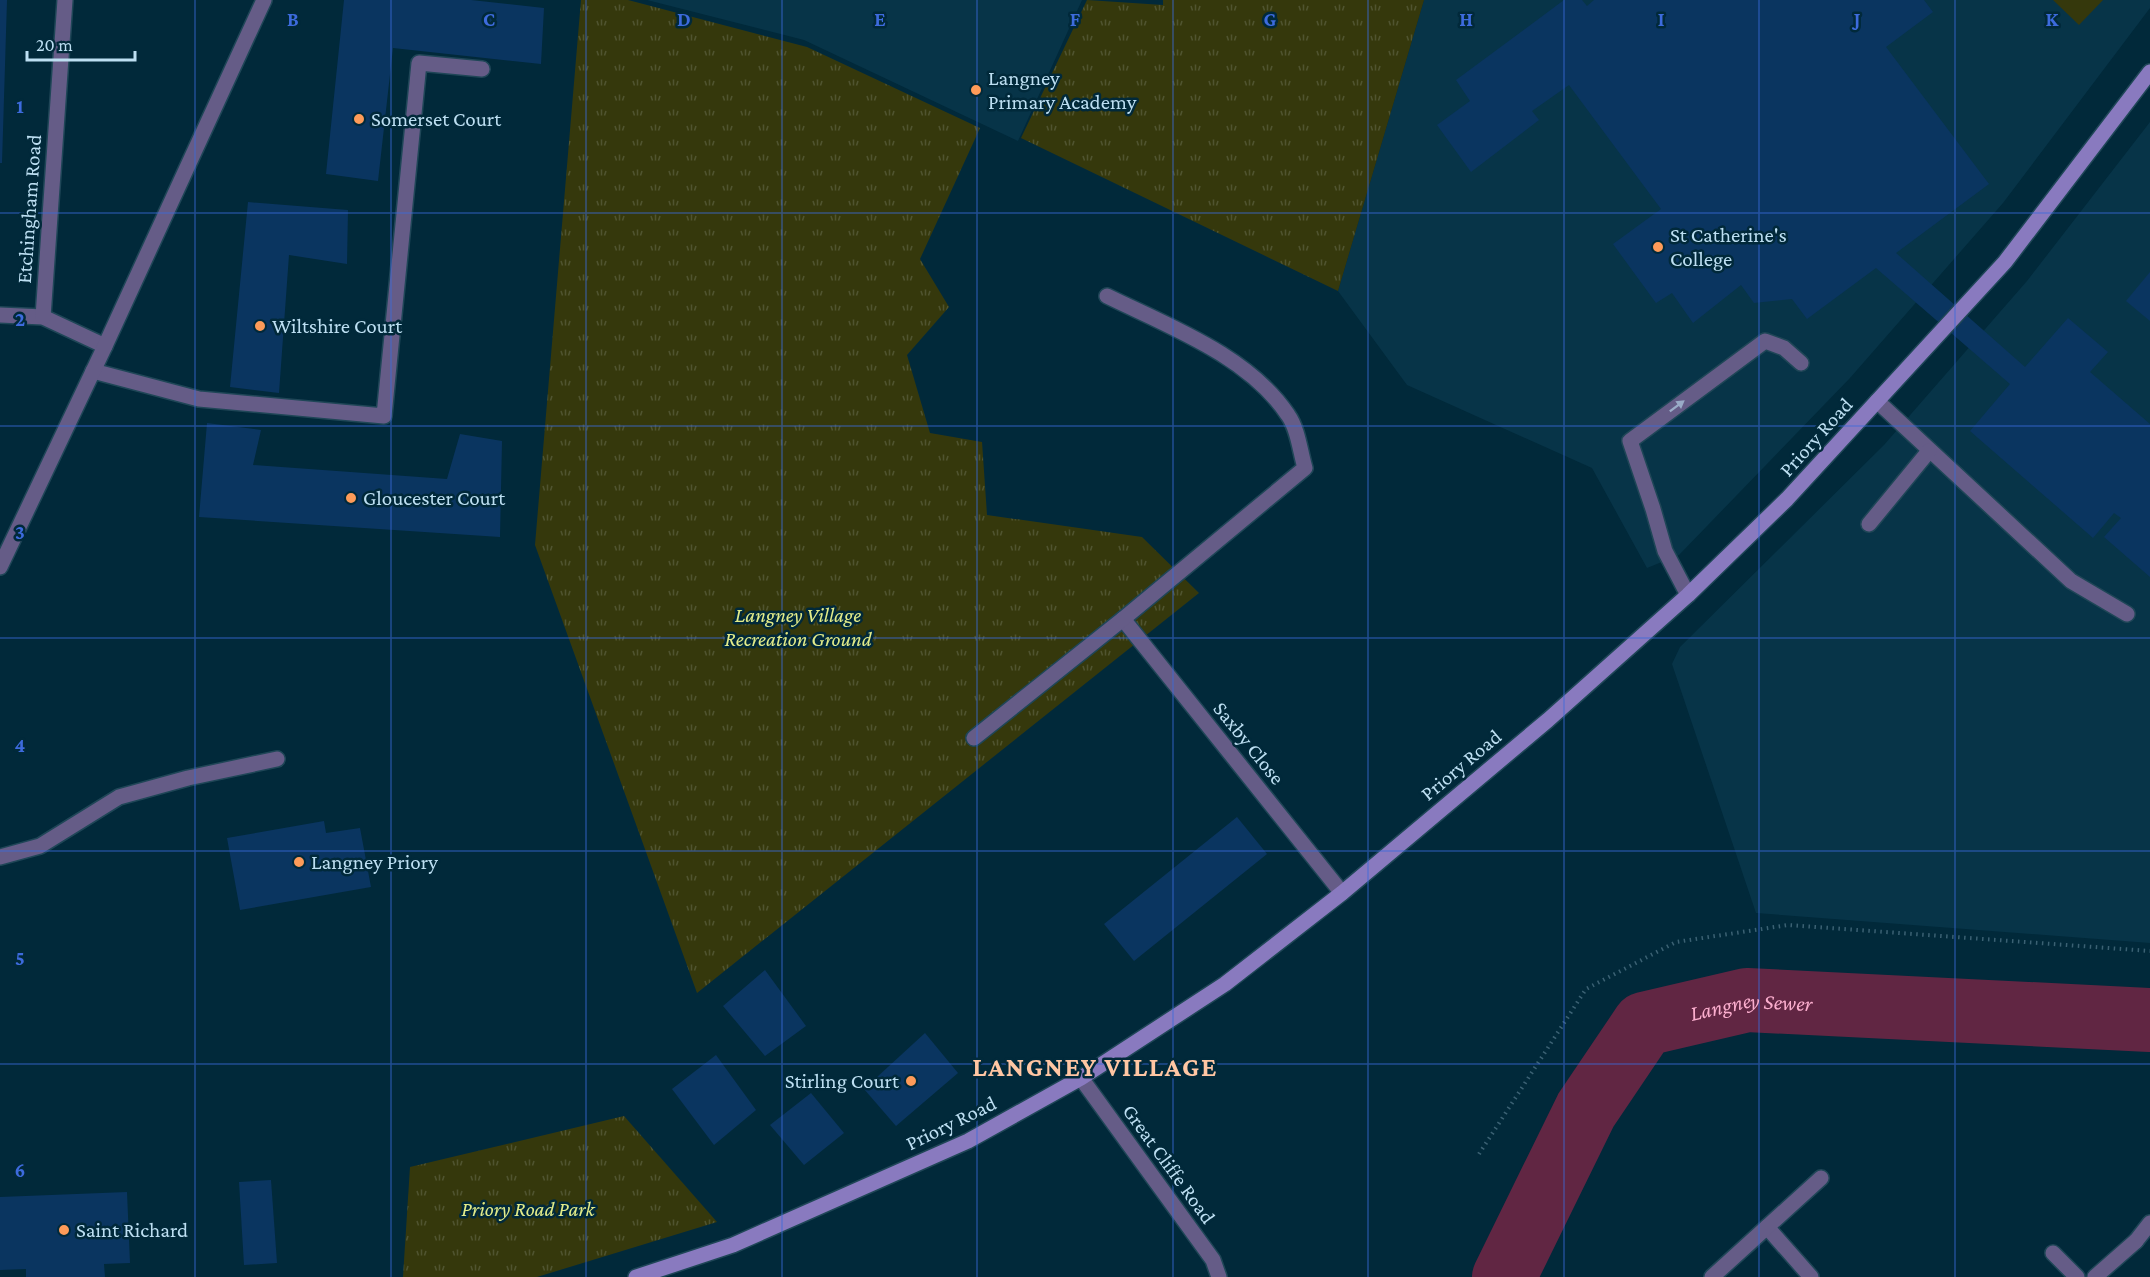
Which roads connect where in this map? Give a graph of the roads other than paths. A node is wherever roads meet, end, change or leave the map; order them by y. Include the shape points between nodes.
1 (65, 0) edge
2 (264, 0) edge
3 (482, 69) dead end
4 (2150, 72) edge
5 (1107, 296) dead end
6 (0, 315) edge
7 (43, 317) junction
8 (105, 346) junction
9 (1801, 363) dead end
10 (93, 371) junction
11 (1877, 401) junction
12 (1929, 450) junction
13 (1869, 524) dead end
14 (0, 567) edge
15 (1688, 595) junction
16 (2127, 614) dead end
17 (1123, 619) junction
18 (974, 738) dead end
19 (277, 759) dead end
20 (0, 857) edge
21 (1342, 893) junction
22 (1081, 1078) junction
23 (1821, 1178) dead end
24 (2150, 1223) edge
25 (1767, 1227) junction
26 (2053, 1253) dead end
27 (636, 1277) edge
28 (1219, 1277) edge
29 (1712, 1277) edge
30 (1811, 1277) edge
31 (2077, 1277) edge
32 (2096, 1277) edge

1 - 7 street, Etchingham Road
2 - 8 street
3 - 10 street via 419,63 384,416 199,399
4 - 11 street, Priory Road via 2005,261
5 - 17 street via 1208,346 1256,379 1289,416 1305,468
6 - 7 street
7 - 8 street
8 - 10 street
15 -> 9 street via 1665,551 1630,441 1765,341 1784,348
10 - 14 street
11 - 12 street
11 - 15 street, Priory Road via 1788,499
12 - 13 street
12 - 16 street via 2072,581
15 - 21 street, Priory Road via 1548,720
17 - 18 street
17 - 21 street, Saxby Close
19 - 20 street via 119,797 40,846
21 - 22 street, Priory Road via 1225,984
22 - 27 street, Priory Road via 968,1141 733,1245
22 - 28 street, Great Cliffe Road via 1213,1260
23 - 25 street
24 - 32 street
25 - 29 street
25 - 30 street
26 - 31 street

